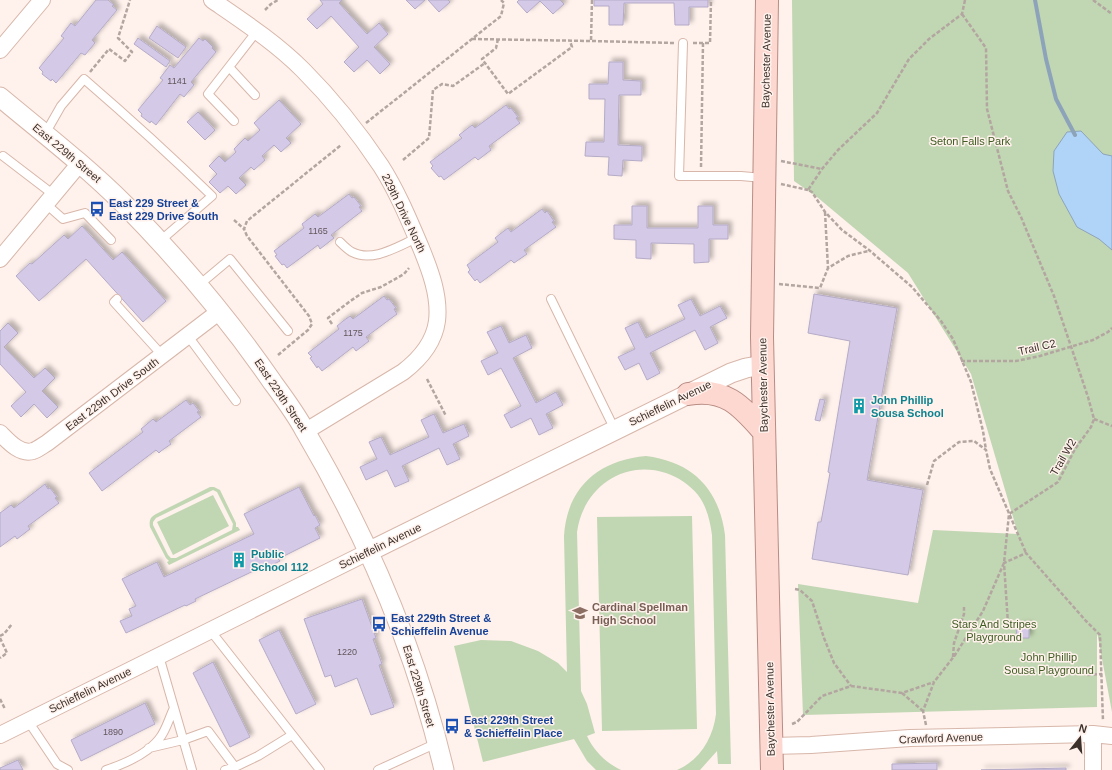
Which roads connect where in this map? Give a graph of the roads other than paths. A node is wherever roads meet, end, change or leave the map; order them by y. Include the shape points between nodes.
1 (42, 0) edge
2 (212, 0) edge
3 (767, 0) edge
4 (257, 31) junction
5 (683, 43) road end
6 (0, 50) edge
7 (229, 67) junction
8 (255, 95) dead end
9 (0, 97) edge
10 (234, 121) dead end
11 (45, 134) junction
12 (3, 156) dead end
13 (80, 163) junction
14 (764, 168) junction
15 (50, 200) junction
16 (417, 238) junction
17 (111, 240) dead end
18 (160, 242) junction
19 (340, 242) dead end
20 (0, 259) edge
21 (198, 285) junction
22 (117, 299) dead end
23 (551, 299) dead end
24 (220, 310) junction
25 (288, 331) dead end
26 (188, 336) junction
27 (162, 355) junction
28 (762, 365) junction
29 (688, 394) junction
30 (236, 401) dead end
31 (615, 430) junction
32 (306, 431) junction
33 (764, 432) junction
34 (0, 433) edge
35 (368, 552) junction
36 (210, 630) junction
37 (159, 656) junction
38 (174, 708) junction
39 (28, 721) junction
40 (0, 735) edge
41 (292, 735) junction
42 (1103, 735) edge
43 (183, 740) junction
44 (437, 743) junction
45 (771, 746) junction
46 (150, 748) junction
47 (235, 767) junction
48 (68, 770) edge
49 (106, 770) edge
50 (192, 770) edge
51 (225, 770) edge
52 (320, 770) edge
53 (378, 770) edge
54 (444, 770) edge
55 (772, 770) edge
56 (1093, 770) edge

1 - 6 street
2 - 4 street, 229th Drive North
3 - 14 main road, Baychester Avenue
4 - 7 lane
4 - 16 street, 229th Drive North via 303,70 355,132 381,167
5 - 14 lane via 679,176 741,176
7 - 8 lane
7 - 10 lane via 208,94
9 - 11 street, East 229th Street
11 - 13 street, East 229th Street
11 - 18 lane via 61,106 84,79 142,129 212,196
12 - 15 lane
13 - 15 street
13 - 18 street, East 229th Street
14 - 28 main road, Baychester Avenue
15 - 17 lane via 63,219 85,213
15 - 20 street
16 - 19 lane via 377,255 352,252
16 - 32 street, 229th Drive North via 426,258 438,308 437,322 426,350 403,372
18 - 21 street, East 229th Street
21 - 24 street, East 229th Street
21 - 25 lane via 230,259
22 - 27 lane via 114,302
23 - 31 lane
24 - 26 street, East 229th Drive South
24 - 32 street, East 229th Street
26 - 27 street, East 229th Drive South
26 - 30 lane
27 - 34 street, East 229th Drive South via 33,451 25,452 18,449
28 - 29 street, Schieffelin Avenue via 736,371
28 - 33 main road, Baychester Avenue
29 - 31 street, Schieffelin Avenue
29 - 33 main road via 715,394 733,401
31 - 35 street, Schieffelin Avenue
32 - 35 street, East 229th Street via 329,471
33 - 45 main road, Baychester Avenue
35 - 36 street, Schieffelin Avenue
35 - 44 street, East 229th Street via 405,640
36 - 37 street, Schieffelin Avenue
36 - 41 lane
37 - 38 lane
37 - 39 street, Schieffelin Avenue
38 - 43 lane
38 - 46 lane via 160,738
39 - 40 street, Schieffelin Avenue
39 - 48 lane via 57,764
41 - 47 lane
41 - 52 lane
42 - 45 street, Crawford Avenue via 929,738
42 - 56 street
43 - 46 lane
43 - 47 lane via 208,731
43 - 50 lane
44 - 53 lane
44 - 54 street, East 229th Street
45 - 55 main road, Baychester Avenue
46 - 49 lane
47 - 51 lane

